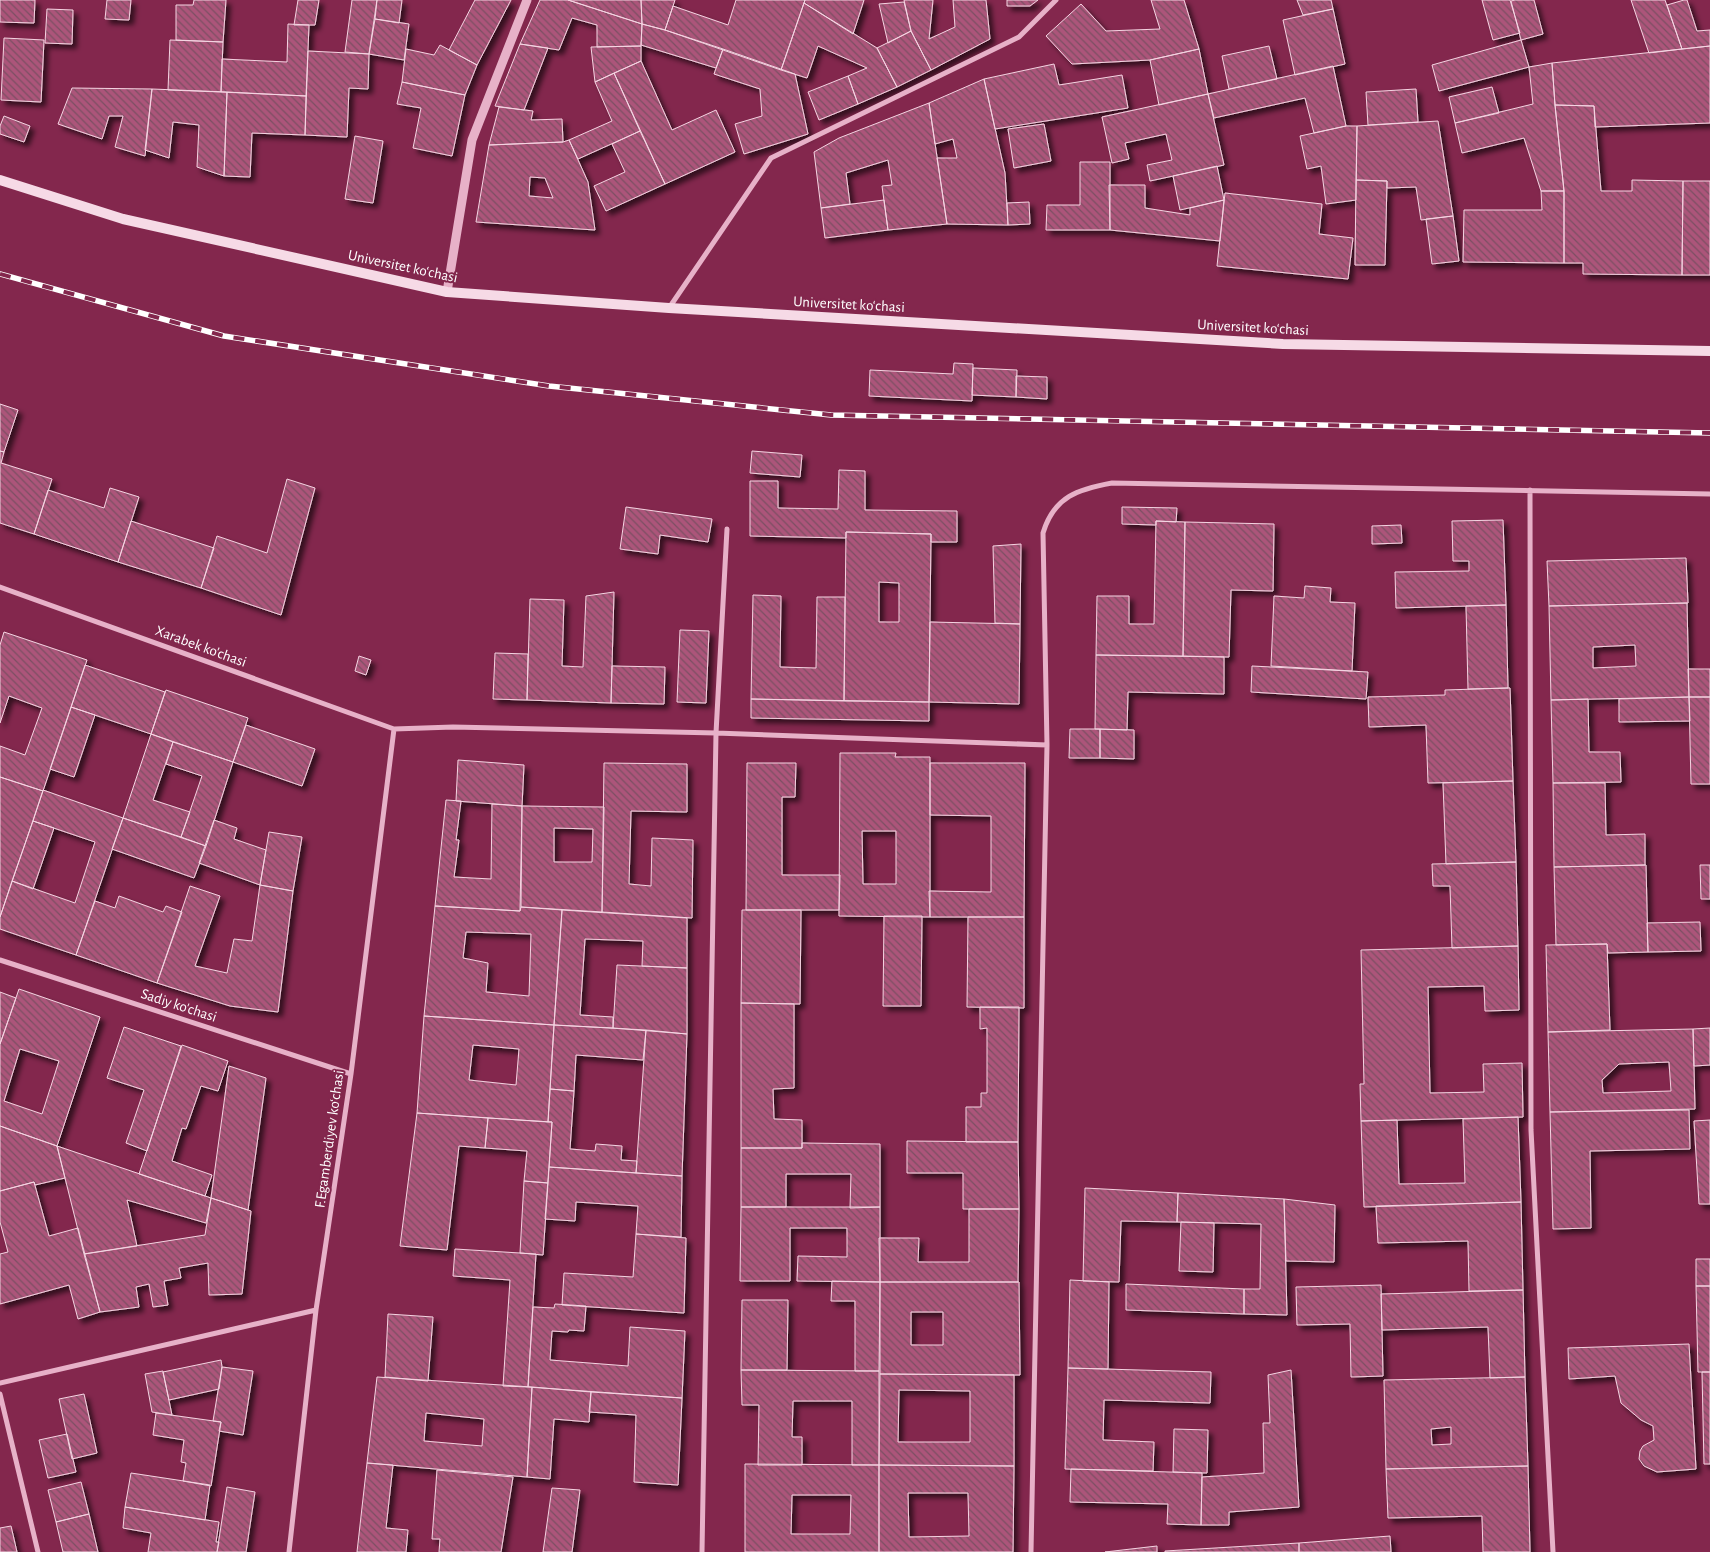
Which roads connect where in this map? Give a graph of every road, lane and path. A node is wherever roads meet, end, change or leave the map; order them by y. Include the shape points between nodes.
1 (527, 0) edge
2 (1056, 0) edge
3 (0, 180) edge
4 (447, 292) junction
5 (669, 308) junction
6 (1710, 351) edge
7 (1530, 490) junction
8 (1710, 494) edge
9 (727, 529) dead end
10 (0, 587) edge
11 (394, 729) junction
12 (716, 733) junction
13 (1048, 745) junction
14 (0, 960) edge
15 (351, 1074) junction
16 (316, 1310) junction
17 (0, 1383) edge
18 (0, 1394) edge
19 (38, 1552) edge
20 (289, 1552) edge
21 (702, 1552) edge
22 (1031, 1552) edge
23 (1553, 1552) edge

1 - 4 street via 472,140
2 - 5 street via 1019,37 771,158
3 - 4 main road, Universitet kо‘chasi via 123,219
4 - 5 main road, Universitet kо‘chasi
5 - 6 main road, Universitet kо‘chasi via 1283,344
7 - 8 street
7 - 13 street via 1112,483 1070,494 1046,522 1043,534
7 - 23 street via 1531,1130
9 - 12 street
10 - 11 street, Xarabek ko'chasi
11 - 12 street via 453,727
11 - 15 street, F.Egamberdiyev kо‘chasi
12 - 13 street
12 - 21 street
13 - 22 street
14 - 15 street, Sadiy ko'chasi
15 - 16 street, F.Egamberdiyev kо‘chasi
16 - 17 street
16 - 20 street, F.Egamberdiyev kо‘chasi
18 - 19 street

